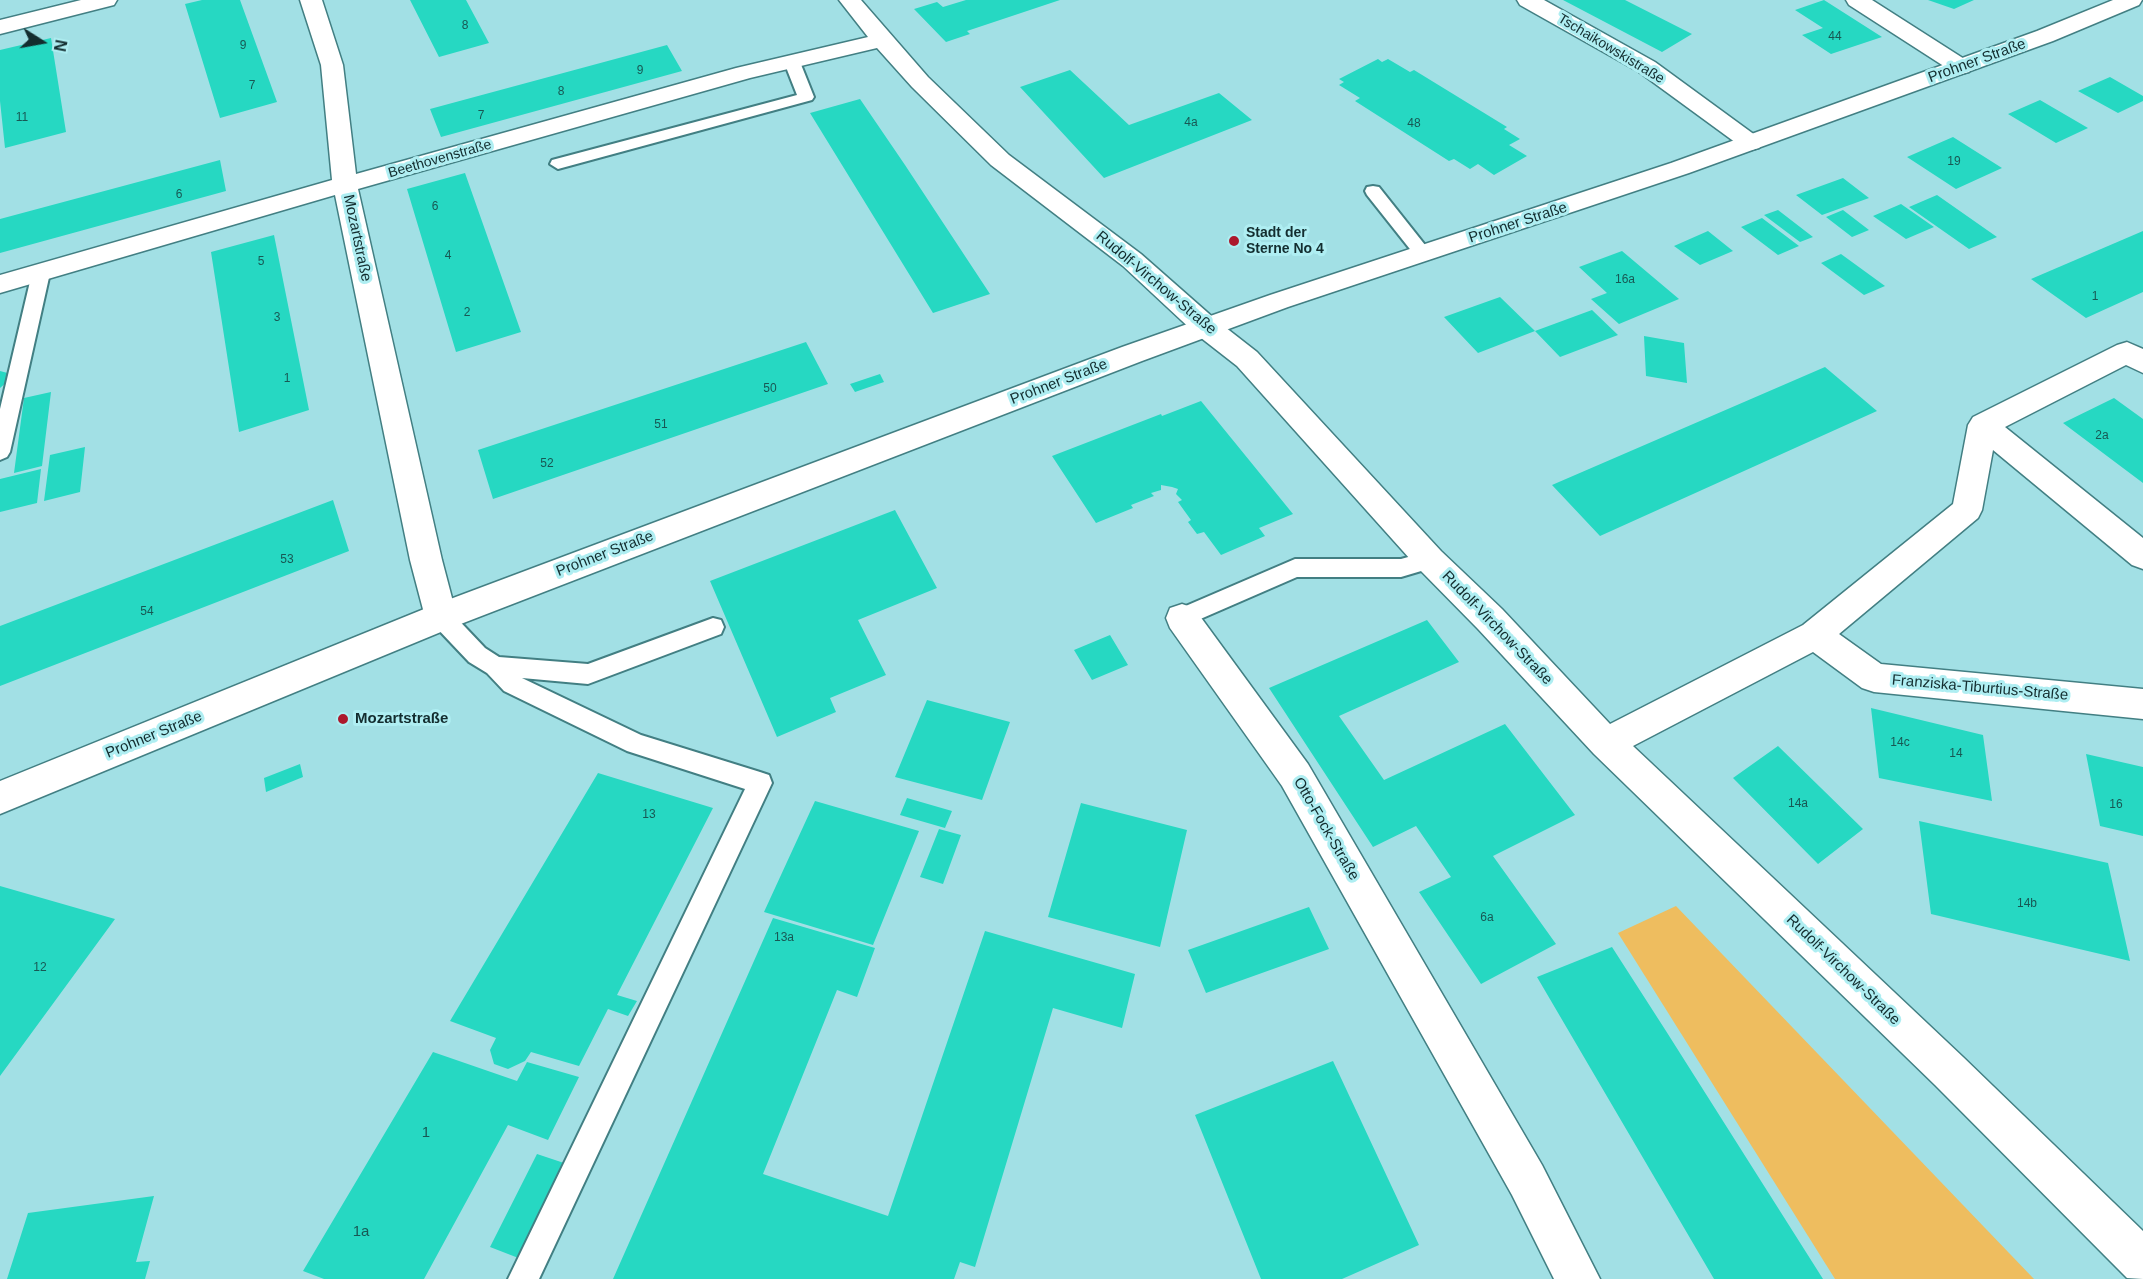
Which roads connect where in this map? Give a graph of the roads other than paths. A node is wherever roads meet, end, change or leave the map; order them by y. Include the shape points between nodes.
1 (106, 0) edge
2 (311, 0) edge
3 (850, 0) edge
4 (1528, 0) edge
5 (1857, 0) edge
6 (2132, 0) edge
7 (0, 27) edge
8 (882, 40) junction
9 (792, 62) junction
10 (1961, 67) junction
11 (1751, 143) junction
12 (558, 164) dead end
13 (345, 186) junction
14 (1373, 191) dead end
15 (1423, 254) junction
16 (40, 273) junction
17 (0, 284) edge
18 (1206, 327) junction
19 (2138, 353) edge
20 (1983, 425) junction
21 (0, 452) edge
22 (2143, 556) edge
23 (1430, 560) junction
24 (441, 617) junction
25 (1182, 618) joint
26 (713, 627) dead end
27 (1815, 635) junction
28 (495, 666) junction
29 (2143, 704) edge
30 (1606, 743) junction
31 (0, 798) edge
32 (2143, 1262) edge
33 (523, 1279) edge
34 (1578, 1279) edge

1 - 7 street
2 - 13 street, Mozartstraße via 332,65
3 - 8 street, Rudolf-Virchow-Straße
4 - 11 street, Tschaikowskistraße via 1647,67
5 - 10 street
6 - 10 street, Prohner Straße
8 - 9 street, Beethovenstraße
8 - 18 street, Rudolf-Virchow-Straße via 1000,160 1132,260
9 - 12 lane via 806,97
9 - 13 street, Beethovenstraße
10 - 11 street, Prohner Straße
11 - 15 street, Prohner Straße
13 - 16 street, Beethovenstraße
13 - 24 street, Mozartstraße
14 - 15 lane
15 - 18 street, Prohner Straße
16 - 17 street, Beethovenstraße
16 - 21 lane
18 - 23 street, Rudolf-Virchow-Straße via 1247,359
18 - 24 street, Prohner Straße
19 - 20 street
20 - 22 street
20 - 27 street via 1967,510
23 - 25 lane, Otto-Fock-Straße via 1401,568 1294,568
23 - 30 street, Rudolf-Virchow-Straße
24 - 28 lane via 477,655
24 - 31 street, Prohner Straße
25 - 34 street, Otto-Fock-Straße via 1294,775 1527,1180
26 - 28 lane via 588,674
27 - 29 street, Franziska-Tiburtius-Straße via 1874,678
27 - 30 street
28 - 33 lane via 512,684 635,744 760,783
30 - 32 street, Rudolf-Virchow-Straße

